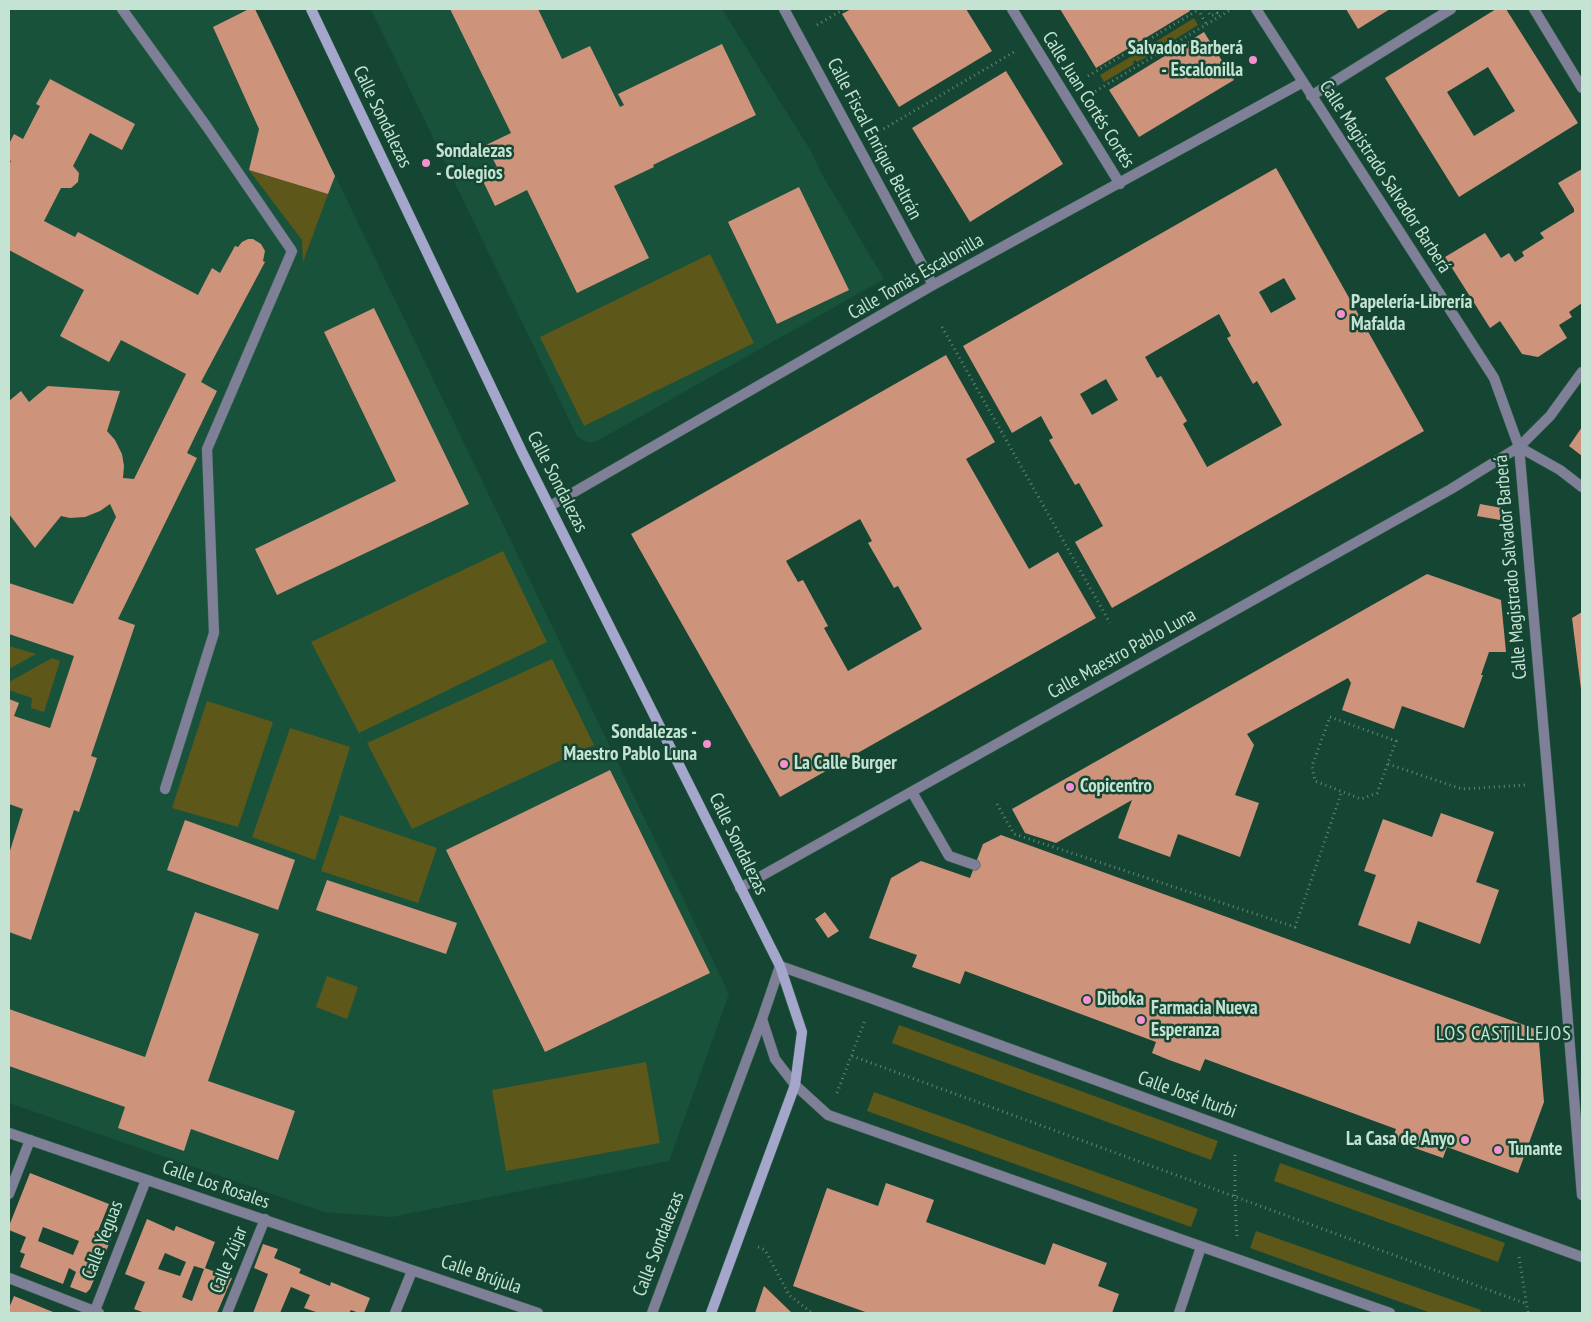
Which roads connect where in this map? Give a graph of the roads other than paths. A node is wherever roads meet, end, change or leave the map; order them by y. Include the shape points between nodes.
1 (122, 9) edge
2 (311, 9) edge
3 (784, 9) edge
4 (1012, 9) edge
5 (1256, 9) edge
6 (1451, 9) edge
7 (1534, 9) edge
8 (1303, 82) junction
9 (1582, 88) edge
10 (1311, 96) junction
11 (1120, 184) junction
12 (933, 286) junction
13 (1582, 372) edge
14 (1518, 447) junction
15 (1582, 487) edge
16 (550, 506) junction
17 (164, 789) dead end
18 (912, 792) junction
19 (975, 865) dead end
20 (740, 888) junction
21 (780, 966) junction
22 (762, 1019) junction
23 (795, 1085) junction
24 (9, 1133) edge
25 (30, 1140) junction
26 (1580, 1149) edge
27 (146, 1180) junction
28 (9, 1194) edge
29 (1582, 1195) edge
30 (265, 1220) junction
31 (1201, 1247) junction
32 (1582, 1257) edge
33 (412, 1270) junction
34 (9, 1278) edge
35 (96, 1313) edge
36 (227, 1313) edge
37 (395, 1313) edge
38 (538, 1313) edge
39 (652, 1313) edge
40 (711, 1313) edge
41 (1179, 1313) edge
42 (1390, 1313) edge

1 - 17 street via 292,250 206,449 214,633
2 - 16 main road, Calle Sondalezas
3 - 12 street, Calle Fiscal Enrique Beltrán
4 - 11 street, Calle Juan Cortés Cortés
5 - 8 street, Calle Magistrado Salvador Barberá
6 - 10 street
7 - 9 street
8 - 10 street, Calle Magistrado Salvador Barberá
8 - 11 street, Calle Tomás Escalonilla
10 - 14 street, Calle Magistrado Salvador Barberá via 1494,378
11 - 12 street, Calle Tomás Escalonilla
12 - 16 street, Calle Tomás Escalonilla
13 - 14 street, Calle Maestro Pablo Luna via 1550,416
14 - 15 street via 1560,470
14 - 18 street, Calle Maestro Pablo Luna via 1451,489
14 - 26 street, Calle Magistrado Salvador Barberá
16 - 20 main road, Calle Sondalezas
18 - 19 street via 949,856
18 - 20 street, Calle Maestro Pablo Luna
20 - 21 main road, Calle Sondalezas
21 - 22 street, Calle Sondalezas
21 - 23 main road, Calle Sondalezas via 802,1032
21 - 32 street, Calle José Iturbi
22 - 23 street via 775,1058
22 - 39 street, Calle Sondalezas
23 - 31 street via 828,1115
23 - 40 main road, Calle Sondalezas
24 - 25 street, Calle Los Rosales
25 - 27 street, Calle Los Rosales
25 - 28 street
26 - 29 street, Calle Magistrado Salvador Barberá
27 - 30 street, Calle Los Rosales
27 - 35 street, Calle Yeguas
30 - 33 street, Calle Los Rosales
30 - 36 street, Calle Zújar
31 - 41 street
31 - 42 street
33 - 37 street
33 - 38 street, Calle Brújula
34 - 35 street

